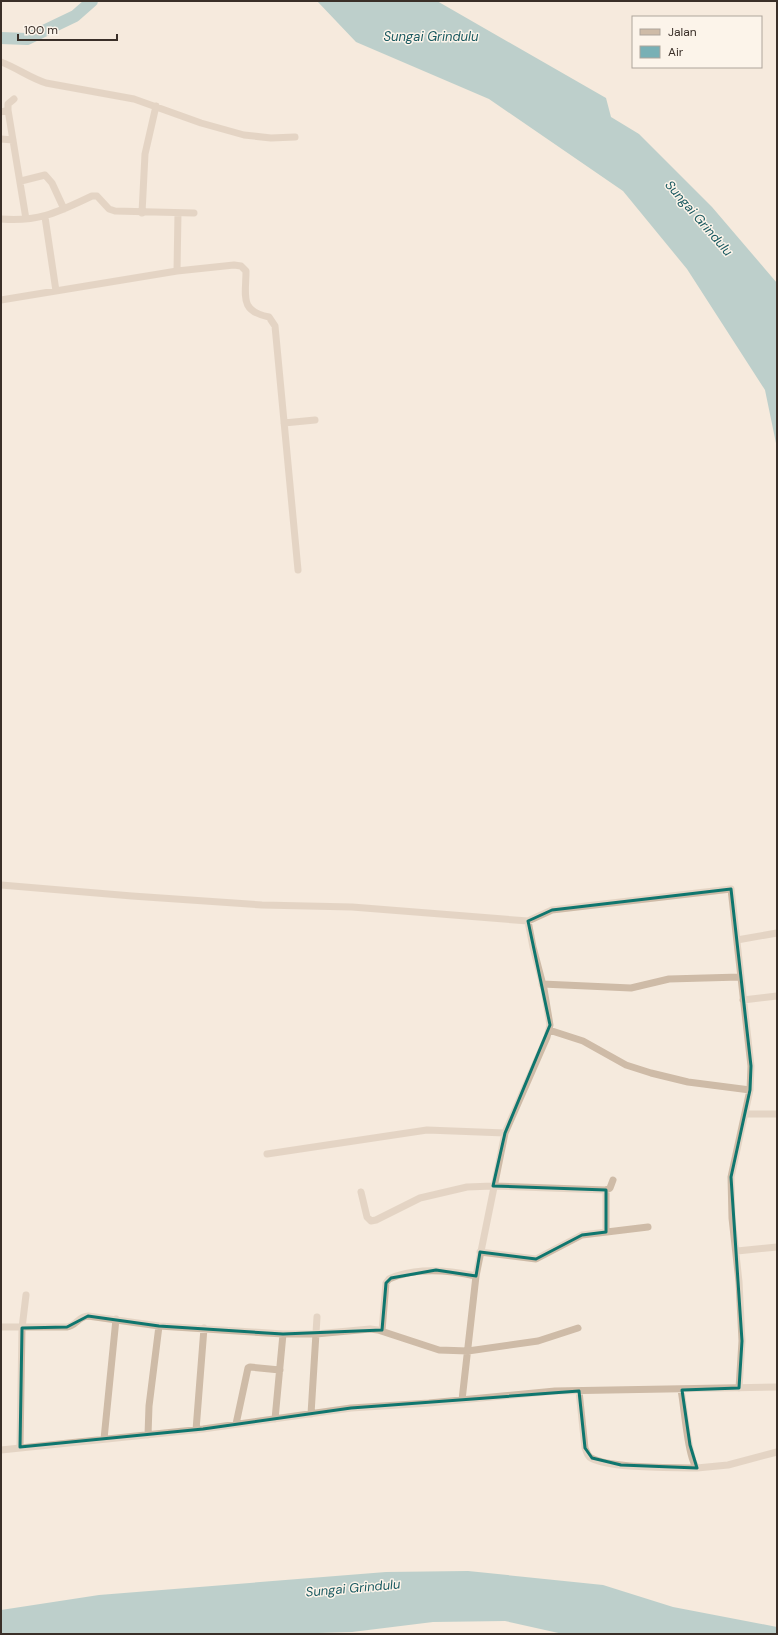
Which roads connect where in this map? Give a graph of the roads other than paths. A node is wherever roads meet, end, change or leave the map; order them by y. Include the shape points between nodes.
1 (1, 62) edge
2 (14, 99) dead end
3 (156, 106) junction
4 (4, 111) edge
5 (295, 136) dead end
6 (1, 139) edge
7 (13, 140) junction
8 (21, 181) junction
9 (64, 209) junction
10 (178, 212) junction
11 (142, 213) junction
12 (194, 213) dead end
13 (45, 217) junction
14 (1, 219) edge
15 (26, 219) junction
16 (177, 271) junction
17 (56, 291) junction
18 (1, 300) edge
19 (315, 420) dead end
20 (284, 423) junction
21 (298, 570) dead end
22 (1, 885) edge
23 (528, 921) junction
24 (777, 933) edge
25 (737, 940) junction
26 (740, 977) junction
27 (542, 984) junction
28 (777, 996) edge
29 (743, 1000) junction
30 (549, 1030) junction
31 (750, 1090) junction
32 (745, 1114) junction
33 (777, 1114) edge
34 (505, 1133) junction
35 (267, 1154) dead end
36 (613, 1180) dead end
37 (493, 1186) junction
38 (606, 1190) junction
39 (361, 1192) dead end
40 (648, 1227) dead end
41 (606, 1232) junction
42 (777, 1247) edge
43 (737, 1251) junction
44 (480, 1252) junction
45 (476, 1276) junction
46 (26, 1295) dead end
47 (317, 1317) dead end
48 (116, 1319) junction
49 (159, 1326) junction
50 (1, 1327) edge
51 (22, 1328) junction
52 (204, 1328) junction
53 (578, 1328) dead end
54 (382, 1331) junction
55 (283, 1334) junction
56 (316, 1334) junction
57 (468, 1350) junction
58 (280, 1370) junction
59 (777, 1387) edge
60 (739, 1388) junction
61 (681, 1390) junction
62 (579, 1391) junction
63 (462, 1400) junction
64 (311, 1414) junction
65 (275, 1419) junction
66 (236, 1424) junction
67 (196, 1430) junction
68 (148, 1435) junction
69 (104, 1439) junction
70 (20, 1447) junction
71 (1, 1450) edge
72 (777, 1452) edge
73 (697, 1468) junction

1 - 3 street via 46,83 134,99
2 - 4 street
3 - 5 street via 200,123 244,135 271,138
3 - 11 street via 145,154
4 - 7 street
6 - 7 street
7 - 8 street
8 - 9 street via 45,175 52,183
8 - 15 street
9 - 11 street via 96,196 109,209
9 - 13 street
10 - 11 street
10 - 12 street
10 - 16 street
13 - 15 street
13 - 17 street
14 - 15 street
16 - 17 street
16 - 20 street via 234,265 241,266 246,271 248,307 257,315 269,317 275,326
17 - 18 street
19 - 20 street
20 - 21 street
22 - 23 street via 262,905 352,908
23 - 25 street via 552,910 729,888 732,891
23 - 27 street
24 - 25 street
25 - 26 street
26 - 27 street via 670,979 631,988
26 - 29 street
27 - 30 street
28 - 29 street
29 - 31 street via 751,1066
30 - 31 street via 583,1041 626,1065 651,1073 688,1082
30 - 34 street
31 - 32 street
32 - 33 street
32 - 43 street via 731,1177 732,1218
34 - 35 street via 427,1130
34 - 37 street
36 - 38 street via 610,1188
37 - 38 street
37 - 39 street via 467,1187 435,1193 402,1205 373,1220 367,1217
37 - 44 street
38 - 41 street
40 - 41 street
41 - 44 street via 582,1235 536,1258
42 - 43 street
43 - 60 street via 742,1341
44 - 45 street
45 - 54 street via 436,1270 389,1279 386,1283
45 - 57 street
46 - 51 street
47 - 56 street
48 - 49 street
48 - 51 street via 83,1316 71,1327
48 - 69 street
49 - 52 street
49 - 68 street
50 - 51 street
51 - 70 street
52 - 55 street
52 - 67 street
53 - 57 street via 538,1341
54 - 56 street via 370,1329
54 - 57 street via 439,1350
55 - 56 street
55 - 58 street
56 - 64 street
57 - 63 street
58 - 65 street
58 - 66 street via 248,1368
59 - 60 street
60 - 61 street
61 - 62 street
61 - 73 street via 694,1466
62 - 63 street
62 - 73 street via 585,1448 592,1458 621,1465
63 - 64 street via 350,1408
64 - 65 street
65 - 66 street
66 - 67 street
67 - 68 street
68 - 69 street
69 - 70 street
70 - 71 street
72 - 73 street via 728,1465

